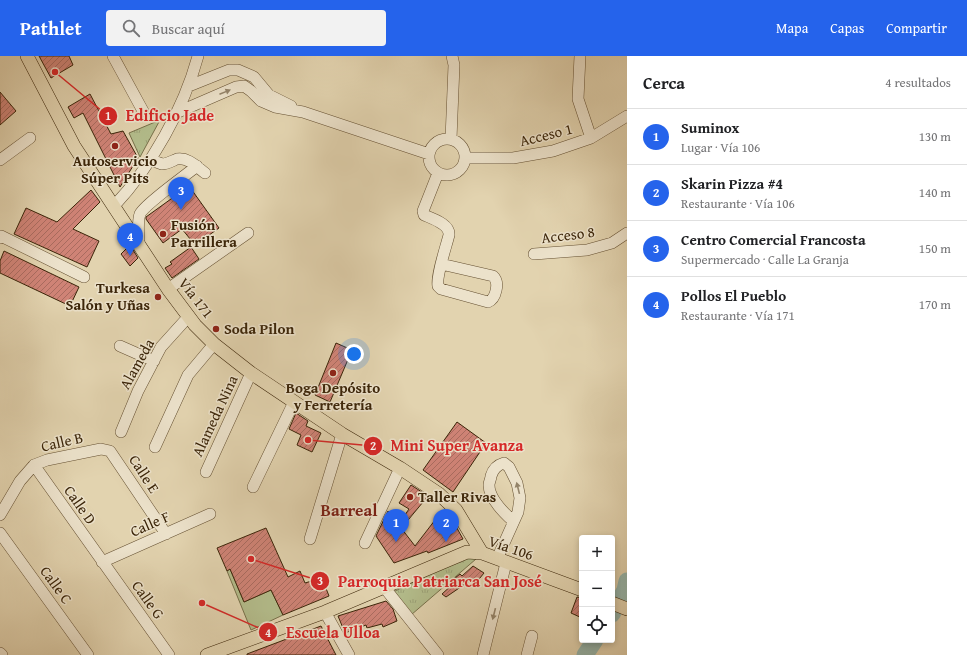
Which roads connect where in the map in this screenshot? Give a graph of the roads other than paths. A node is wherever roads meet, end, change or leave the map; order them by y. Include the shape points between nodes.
1 (26, 56) edge
2 (113, 56) edge
3 (198, 56) edge
4 (452, 56) edge
5 (580, 56) edge
6 (188, 86) junction
7 (143, 111) dead end
8 (303, 112) junction
9 (176, 113) junction
10 (627, 116) edge
11 (30, 138) dead end
12 (591, 138) junction
13 (451, 139) junction
14 (429, 154) junction
15 (466, 158) junction
16 (0, 160) edge
17 (151, 160) junction
18 (438, 173) junction
19 (114, 206) junction
20 (248, 233) dead end
21 (627, 233) edge
22 (0, 238) edge
23 (139, 246) junction
24 (534, 254) dead end
25 (441, 264) junction
26 (84, 277) dead end
27 (168, 289) junction
28 (189, 316) junction
29 (214, 344) junction
30 (120, 346) dead end
31 (154, 361) junction
32 (251, 373) junction
33 (294, 402) junction
34 (121, 432) dead end
35 (342, 434) junction
36 (156, 447) dead end
37 (110, 451) joint
38 (34, 465) junction
39 (400, 468) junction
40 (206, 472) dead end
41 (253, 487) dead end
42 (210, 514) dead end
43 (0, 515) edge
44 (513, 521) dead end
45 (0, 533) edge
46 (166, 534) junction
47 (310, 539) dead end
48 (365, 543) dead end
49 (482, 553) junction
50 (502, 561) junction
51 (102, 562) junction
52 (384, 587) junction
53 (579, 589) edge
54 (615, 604) edge
55 (627, 609) edge
56 (325, 612) junction
57 (532, 636) dead end
58 (88, 655) edge
59 (169, 655) edge
60 (207, 655) edge
61 (349, 655) edge
62 (438, 655) edge
63 (484, 655) edge
64 (527, 655) edge

1 - 19 main road, Vía 171 via 74,146
2 - 7 street
3 - 6 street
4 - 13 street via 454,65
5 - 12 street via 578,99
6 - 8 street via 229,70 238,70 254,77 269,95
6 - 9 street
9 -> 8 street via 236,87 244,86 261,102
8 - 14 street
9 - 17 street
10 - 12 street, Acceso 1
11 - 16 street
12 - 15 street, Acceso 1 via 553,151 513,158
13 - 14 street via 440,140 431,148
13 - 15 street via 462,146
14 - 18 street via 430,165
15 - 18 street via 461,170 456,174 444,176
17 - 19 street via 131,189
17 - 23 street via 165,164 182,159 192,162 201,170 161,195 141,212
18 - 25 street via 423,211 424,215 447,227 449,231
19 - 23 main road, Vía 171
20 - 27 street
21 - 24 street, Acceso 8 via 612,243 587,250
22 - 26 street via 1,236
23 - 27 main road, Vía 171
25 - 25 street via 493,276 497,282 492,300 488,302 438,286
27 - 28 main road, Vía 171
28 - 29 main road, Vía 171
28 - 31 street, Alameda via 161,347
29 - 32 main road, Vía 171
29 - 36 street via 188,375
30 - 31 street
31 - 34 street, Alameda
32 - 33 main road, Vía 171
32 - 40 street, Alameda Nina
33 - 35 main road, Vía 171
33 - 41 street
35 - 39 main road, Vía 171
35 - 47 street
37 - 38 street, Calle B via 101,449
37 - 46 street, Calle E
38 - 43 street, Calle B via 20,482
38 - 51 street, Calle D
39 - 48 street
39 - 49 main road, Vía 171 via 439,494 456,510
42 - 46 street, Calle F
44 - 50 street
45 - 58 street, Calle C
46 - 51 street, Calle F
49 - 50 main road, Vía 106
49 - 52 main road, Vía 106 via 467,552
50 - 53 main road, Vía 106
50 -> 63 street
51 - 59 street, Calle G
52 - 56 main road, Vía 106
52 - 62 street
54 - 55 main road
56 - 60 main road, Vía 106
56 - 61 street
57 - 64 street

